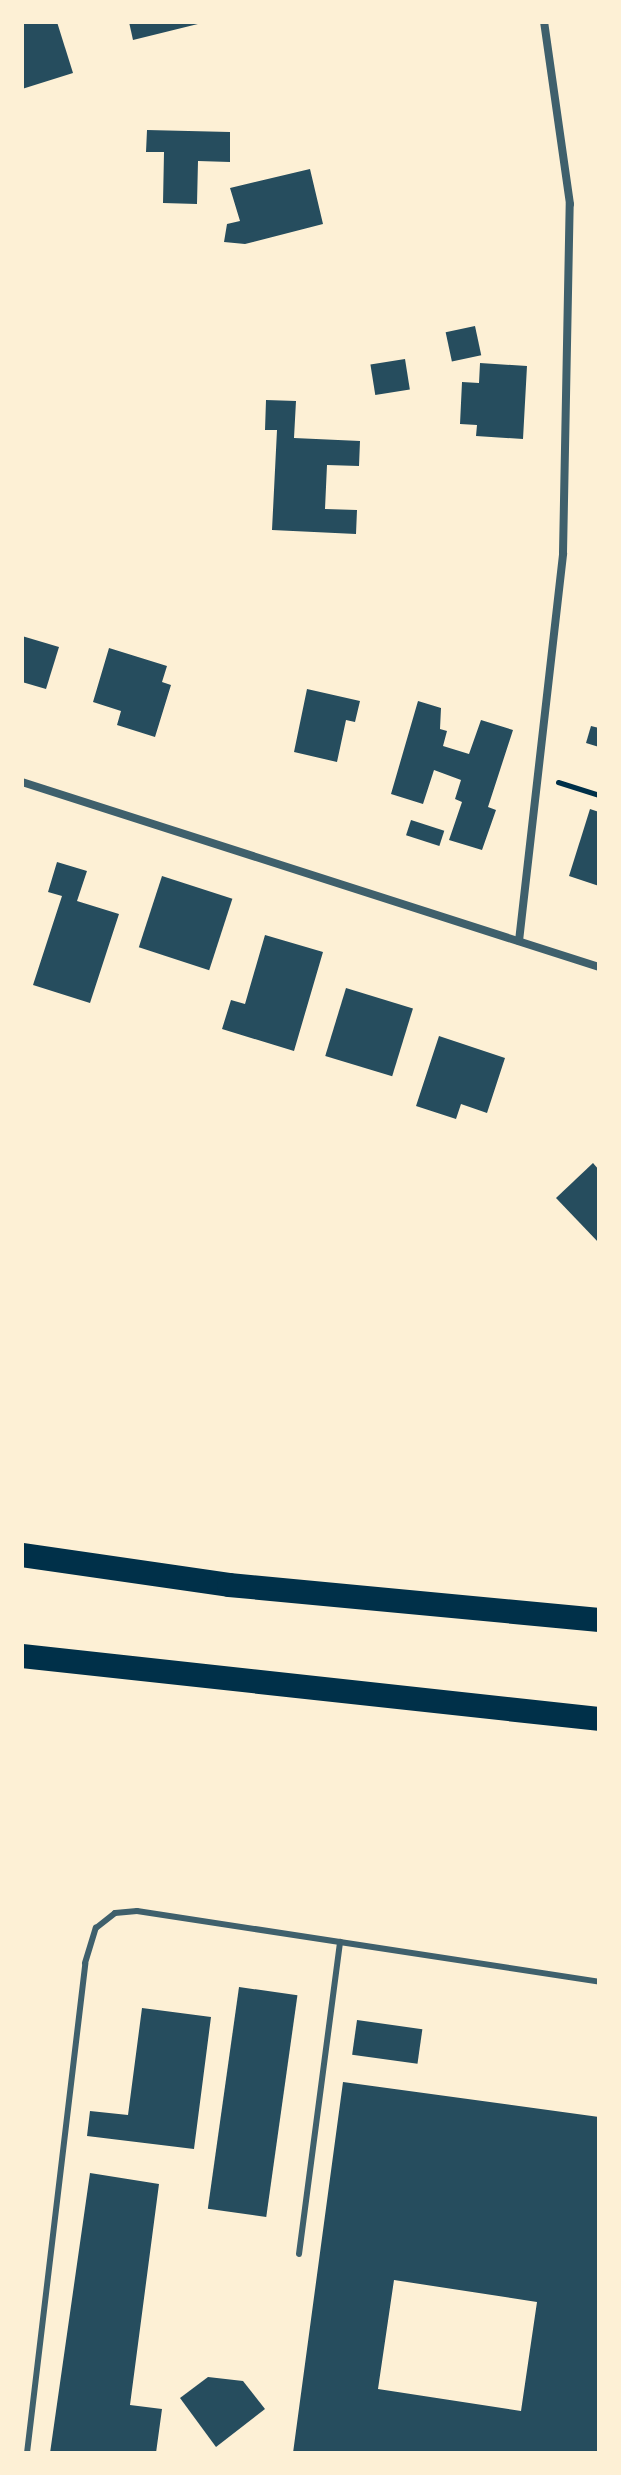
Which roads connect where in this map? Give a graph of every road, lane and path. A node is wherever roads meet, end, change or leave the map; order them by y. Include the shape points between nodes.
1 (544, 22) edge
2 (538, 776) junction
3 (22, 782) edge
4 (599, 795) edge
5 (519, 941) junction
6 (599, 967) edge
7 (22, 1555) edge
8 (599, 1620) edge
9 (22, 1656) edge
10 (599, 1719) edge
11 (340, 1942) junction
12 (599, 1982) edge
13 (299, 2254) dead end
14 (27, 2453) edge

1 - 2 street via 570,204 563,553
2 - 4 path
2 - 5 street
3 - 5 street
5 - 6 street
7 - 8 highway via 229,1585
9 - 10 highway
11 - 12 lane
11 - 13 lane
11 - 14 lane via 137,1911 115,1913 96,1928 85,1963

